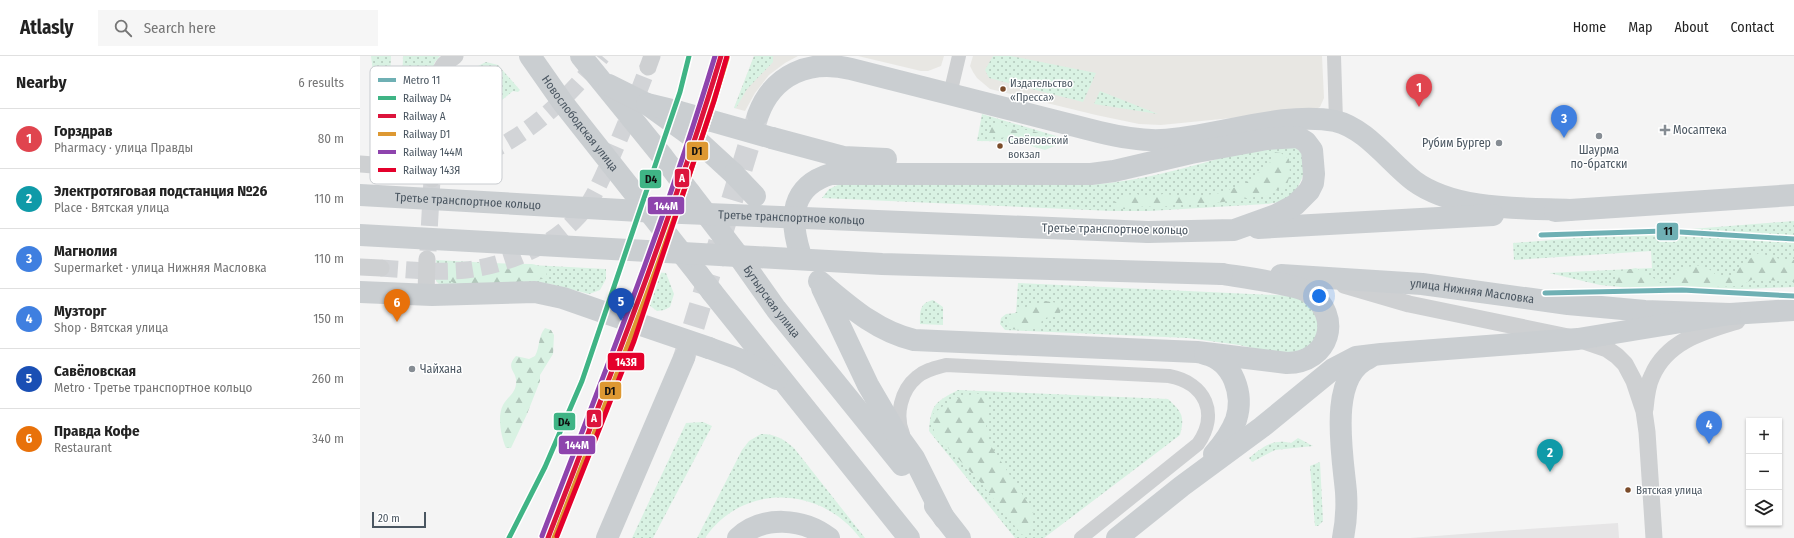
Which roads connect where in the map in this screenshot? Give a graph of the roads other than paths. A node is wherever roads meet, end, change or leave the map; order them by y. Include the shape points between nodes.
1 (455, 56) edge
2 (522, 56) edge
3 (530, 56) edge
4 (959, 56) edge
5 (1334, 56) edge
6 (443, 66) edge
7 (588, 66) edge
8 (544, 78) junction
9 (950, 94) junction
10 (647, 104) junction
11 (758, 115) tunnel mouth
12 (1336, 121) junction
13 (1211, 133) junction
14 (360, 164) edge
15 (370, 165) tunnel mouth
16 (360, 195) edge
17 (1794, 196) edge
18 (1570, 210) junction
19 (1223, 230) junction
20 (360, 235) edge
21 (800, 253) junction
22 (427, 259) tunnel mouth
23 (360, 267) edge
24 (381, 268) tunnel mouth
25 (1222, 274) junction
26 (1316, 277) junction
27 (819, 281) junction
28 (360, 292) edge
29 (426, 294) junction
30 (1794, 310) edge
31 (1770, 312) junction
32 (1730, 314) junction
33 (1578, 339) junction
34 (1197, 352) junction
35 (1381, 354) junction
36 (684, 358) tunnel mouth
37 (787, 384) junction
38 (1644, 412) junction
39 (914, 458) junction
40 (1182, 486) junction
41 (944, 518) junction
42 (753, 532) edge
43 (607, 538) edge
44 (738, 538) edge
45 (829, 538) edge
46 (909, 538) edge
47 (960, 538) edge
48 (1081, 538) edge
49 (1117, 538) edge
50 (1343, 538) edge
51 (1654, 538) edge

1 - 6 street
2 - 8 main road
3 - 8 main road, Новослободская улица
4 - 9 street
5 - 12 street
7 - 10 main road via 611,87
7 - 41 main road, Бутырская улица, bridge via 638,126 776,308
8 - 37 main road, Новослободская улица, bridge via 722,306
9 - 11 main road via 839,66 818,66 804,69 780,83 769,93
9 - 13 main road via 1134,139 1163,140
10 - 13 main road, bridge via 822,152 859,158 1090,161 1139,154
10 - 21 main road, bridge via 721,160 784,230
12 - 13 main road via 1292,119
12 - 18 main road via 1351,127 1377,146 1414,181 1434,192 1495,207
14 - 15 street
16 - 19 main road, Третье транспортное кольцо, bridge via 657,212 1148,232
17 - 18 main road
18 - 19 main road
19 - 21 main road via 1245,227 1276,215 1295,204 1309,191 1313,183 1314,167 1312,150 1303,139 1267,139 1091,174 830,174 812,181 800,197 794,226
20 - 25 main road, bridge via 882,264
21 - 27 main road
22 - 29 street
23 - 24 street
25 - 26 main road, улица Нижняя Масловка
25 - 34 main road via 1307,291 1320,301 1326,312 1329,326 1326,338 1318,352 1310,359 1298,363
26 - 32 main road, улица Нижняя Масловка via 1422,284 1568,304
26 - 33 street via 1409,304
27 - 34 main road via 876,326 914,340
27 - 39 main road via 882,410
28 - 29 main road
29 - 37 main road, bridge via 519,291 563,298 740,359
30 - 31 main road, улица Нижняя Масловка
31 - 32 main road, улица Нижняя Масловка
31 - 38 street via 1704,331 1684,340 1658,364 1651,377
32 - 33 main road
33 - 35 main road
33 - 38 street via 1607,349 1625,364 1634,381
34 - 40 main road via 1218,360 1230,371 1236,385 1239,407 1224,442
35 - 40 main road via 1356,357 1333,369 1262,427
35 - 50 main road via 1360,362 1351,372 1345,385 1341,434 1346,493
36 - 43 main road
37 - 46 main road
38 - 51 street
39 - 41 main road
39 - 48 street via 901,430 901,399 917,377 931,369 946,366 1169,376 1181,378 1191,384 1199,391 1208,412 1206,429 1198,444
40 - 49 main road
41 - 47 main road, Бутырская улица
42 - 44 main road
42 - 45 main road via 774,522 793,522 811,527

